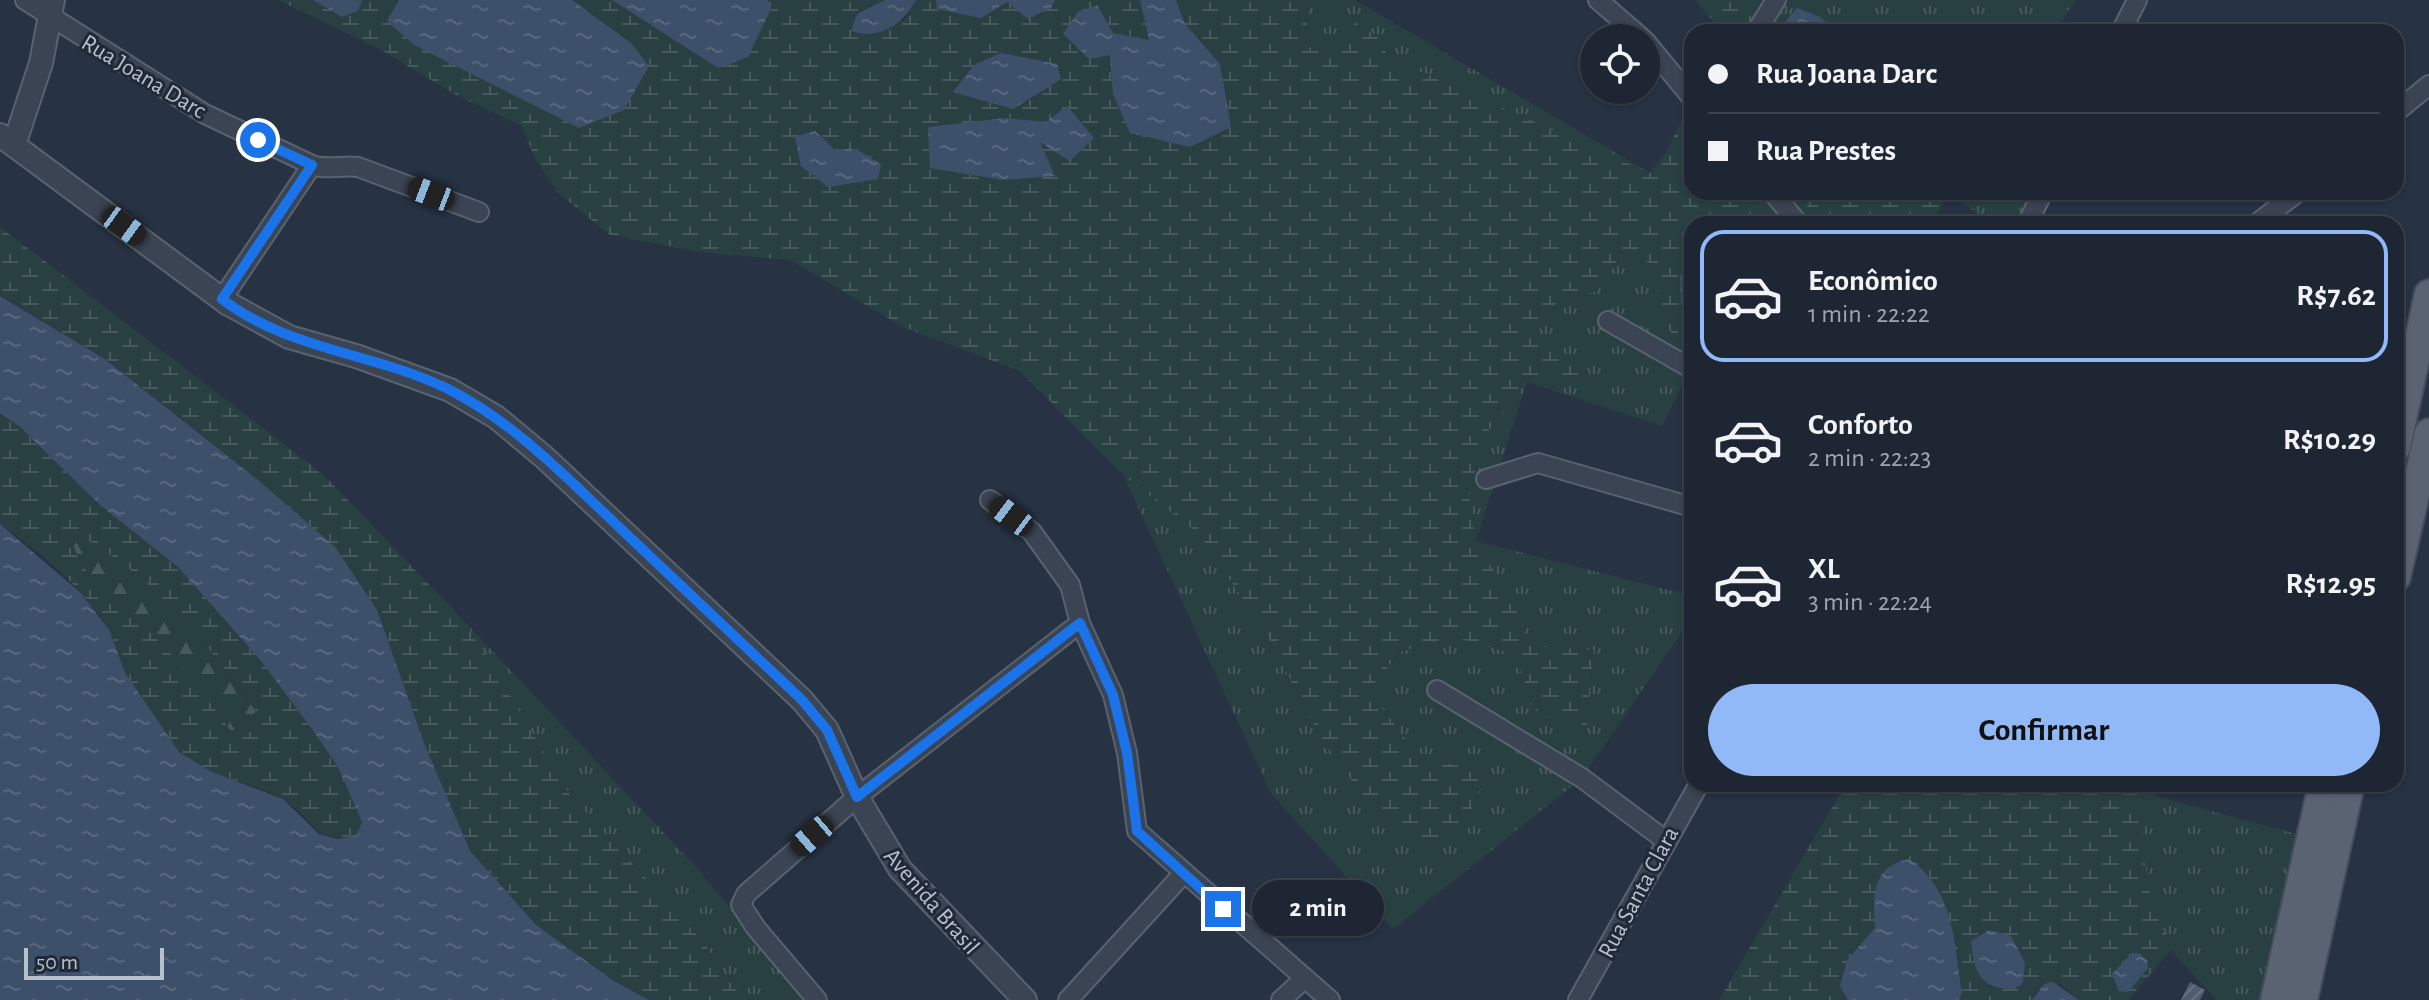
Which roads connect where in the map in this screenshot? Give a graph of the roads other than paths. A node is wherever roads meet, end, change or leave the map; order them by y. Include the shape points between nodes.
1 (25, 0) edge
2 (1598, 0) edge
3 (1776, 0) edge
4 (2137, 0) edge
5 (52, 7) edge
6 (1626, 24) edge
7 (1761, 24) edge
8 (2125, 24) edge
9 (1660, 59) edge
10 (2429, 85) edge
11 (1684, 88) edge
12 (2404, 105) edge
13 (7, 140) edge
14 (312, 165) junction
15 (1779, 200) edge
16 (2288, 200) edge
17 (479, 212) dead end
18 (1792, 216) edge
19 (2266, 216) edge
20 (2429, 294) edge
21 (222, 299) junction
22 (1608, 321) dead end
23 (1684, 364) edge
24 (2404, 410) edge
25 (2429, 433) edge
26 (1486, 479) dead end
27 (990, 500) dead end
28 (1684, 505) edge
29 (2404, 542) edge
30 (1080, 623) junction
31 (1437, 690) dead end
32 (1694, 792) edge
33 (2321, 792) edge
34 (2348, 792) edge
35 (857, 797) junction
36 (1665, 840) junction
37 (1183, 874) junction
38 (1303, 980) junction
39 (817, 1000) edge
40 (1025, 1000) edge
41 (1068, 1000) edge
42 (1281, 1000) edge
43 (1330, 1000) edge
44 (1578, 1000) edge
45 (2275, 1000) edge
46 (2303, 1000) edge

1 - 5 street, Rua Joana Darc
2 - 6 street
3 - 7 street
4 - 8 street
5 - 13 street via 41,63
5 - 14 street, Rua Joana Darc via 73,32 205,114
9 - 11 street
10 - 12 street
13 - 21 street, Avenida Brasil
14 - 17 street, Rua Joana Darc via 358,167
14 - 21 street
15 - 18 street
16 - 19 street
20 - 24 main road
21 - 35 street, Avenida Brasil via 289,337 450,390 496,417 802,700 827,730
22 - 23 street
25 - 29 main road
26 - 28 street via 1538,463
27 - 30 street via 1032,532 1070,585
30 - 35 street
30 - 37 street via 1113,695 1137,831
31 - 36 street via 1582,778
32 - 36 street, Rua Santa Clara
33 - 45 main road
34 - 46 main road
35 - 39 street via 746,894 741,905
35 - 40 street, Avenida Brasil via 900,869
36 - 44 street, Rua Santa Clara
37 - 38 street
37 - 41 street
38 - 42 street
38 - 43 street

